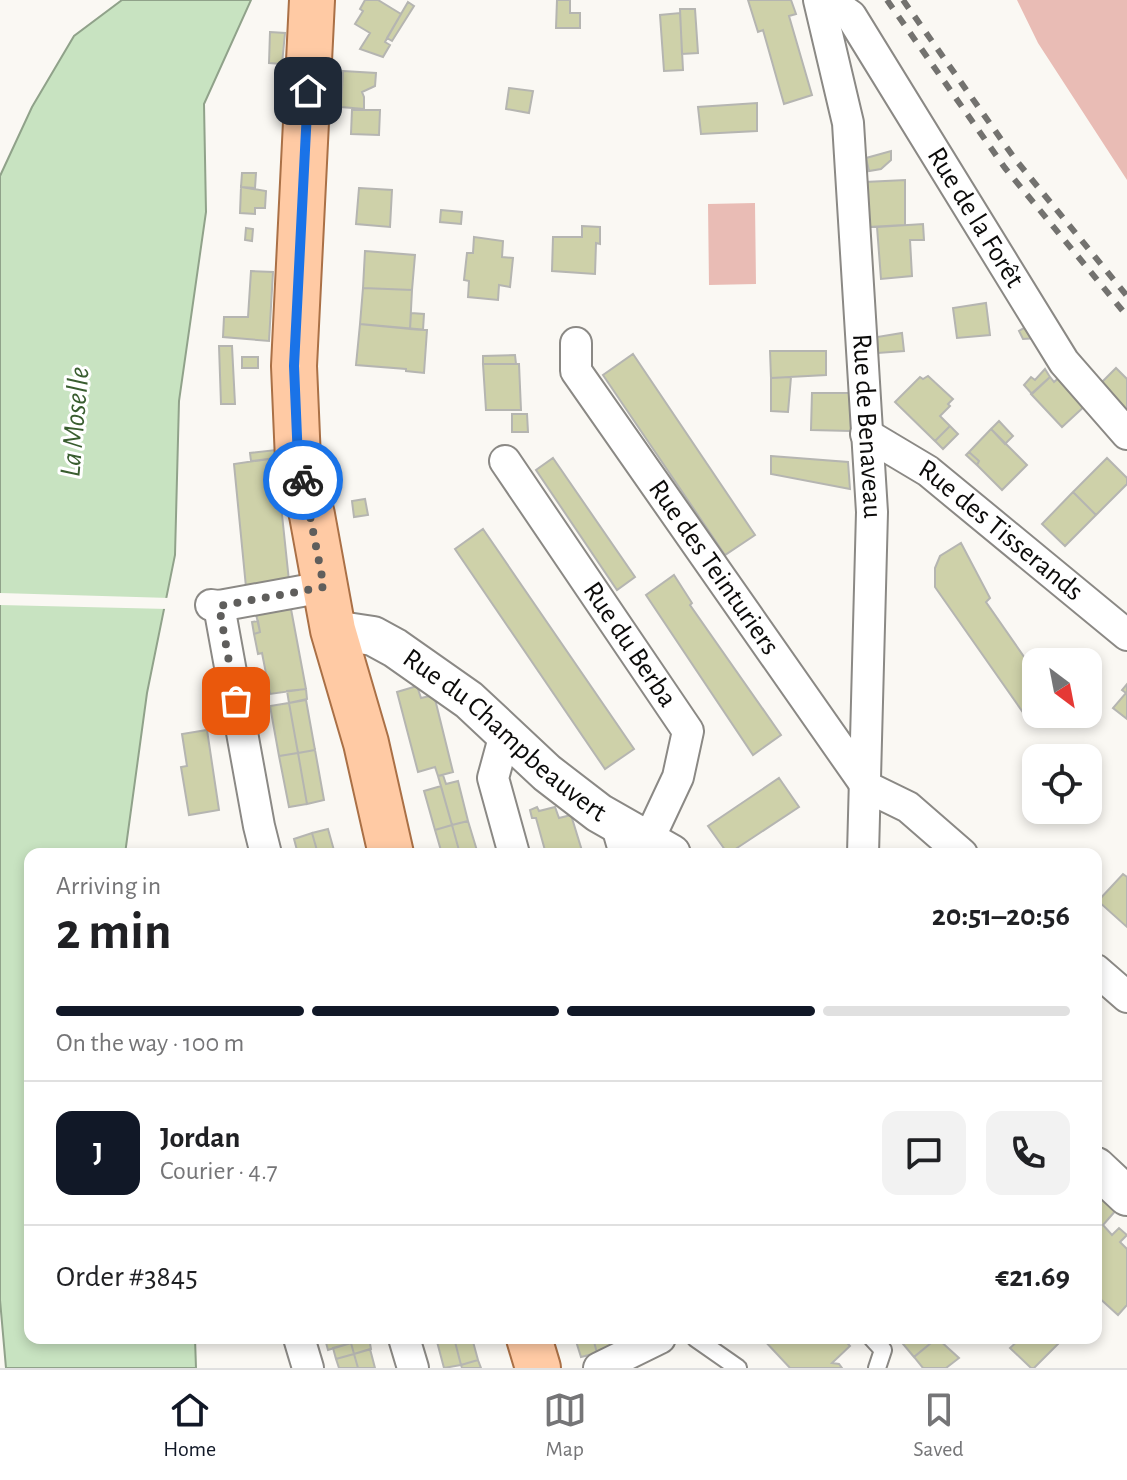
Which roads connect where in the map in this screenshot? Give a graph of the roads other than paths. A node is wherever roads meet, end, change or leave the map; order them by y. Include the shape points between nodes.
1 (312, 0) edge
2 (819, 0) edge
3 (829, 0) edge
4 (576, 343) dead end
5 (866, 434) junction
6 (1127, 434) edge
7 (505, 461) dead end
8 (324, 587) junction
9 (333, 630) junction
10 (1127, 635) edge
11 (505, 734) junction
12 (867, 787) junction
13 (640, 843) edge
14 (264, 848) edge
15 (390, 848) edge
16 (512, 848) edge
17 (863, 848) edge
18 (955, 848) edge
19 (1102, 975) edge
20 (1127, 997) edge
21 (1102, 1173) edge
22 (1127, 1196) edge
23 (301, 1344) edge
24 (406, 1344) edge
25 (531, 1344) edge
26 (643, 1344) edge
27 (704, 1344) edge
28 (878, 1344) edge
29 (308, 1368) edge
30 (413, 1368) edge
31 (538, 1368) edge
32 (599, 1368) edge
33 (738, 1368) edge
34 (877, 1368) edge

1 - 8 main road via 294,366 298,460
2 - 5 street, Rue de Benaveau via 848,123
3 - 6 street, Rue de la Forêt via 851,16 1064,362
4 - 12 street, Rue des Teinturiers via 576,371
5 - 10 street, Rue des Tisserands via 928,471
5 - 12 street, Rue de Benaveau via 872,512
7 - 13 street, Rue du Berba via 688,731 678,777
8 - 9 main road
8 - 14 street via 215,606
9 - 11 street, Rue du Champbeauvert via 373,636 395,648 469,700
9 - 15 main road
11 - 13 street, Rue du Champbeauvert
11 - 16 street via 493,778
12 - 17 street, Rue de Benaveau
12 - 18 street via 908,807
19 - 20 street
21 - 22 street
23 - 29 street
24 - 30 street
25 - 31 main road
26 - 32 street
27 - 33 lane
28 - 34 lane via 883,1350

